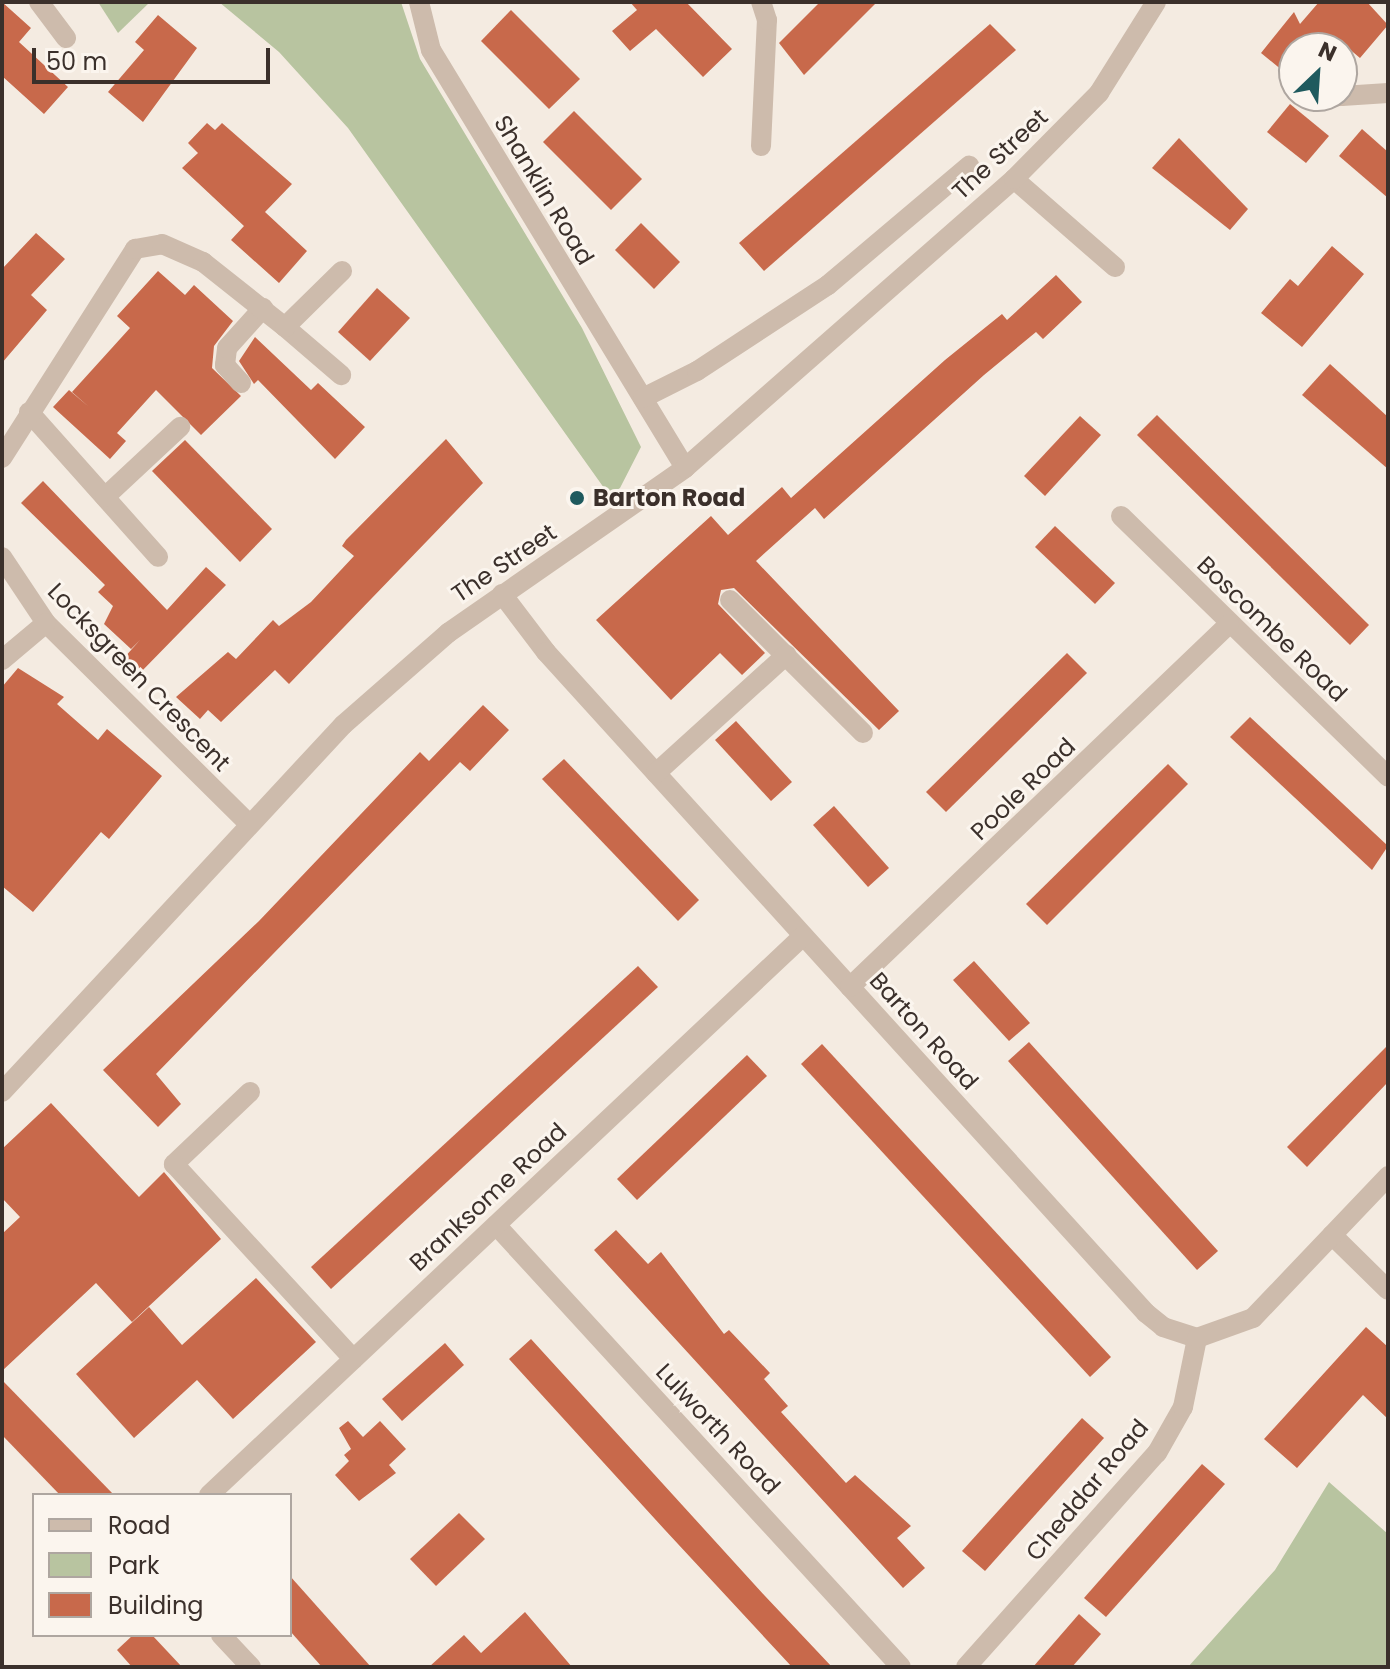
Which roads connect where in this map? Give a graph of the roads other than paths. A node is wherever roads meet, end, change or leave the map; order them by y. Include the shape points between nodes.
1 (39, 2) edge
2 (419, 2) edge
3 (1156, 2) edge
4 (764, 5) edge
5 (66, 38) dead end
6 (1388, 93) edge
7 (1358, 95) edge
8 (761, 146) dead end
9 (969, 166) dead end
10 (1014, 179) junction
11 (1115, 267) dead end
12 (342, 271) dead end
13 (263, 308) junction
14 (285, 327) junction
15 (341, 375) dead end
16 (241, 383) dead end
17 (643, 398) junction
18 (29, 412) junction
19 (180, 427) dead end
20 (2, 458) edge
21 (685, 468) junction
22 (105, 497) junction
23 (1121, 516) dead end
24 (2, 557) edge
25 (158, 557) dead end
26 (502, 594) junction
27 (730, 600) dead end
28 (46, 623) junction
29 (1229, 624) junction
30 (786, 655) junction
31 (2, 660) edge
32 (863, 733) dead end
33 (656, 773) junction
34 (1388, 777) edge
35 (249, 824) junction
36 (803, 936) junction
37 (850, 987) junction
38 (2, 1092) edge
39 (250, 1092) dead end
40 (1388, 1176) edge
41 (496, 1225) junction
42 (1332, 1235) junction
43 (1388, 1290) edge
44 (1197, 1338) junction
45 (353, 1359) junction
46 (211, 1493) edge
47 (223, 1637) edge
48 (251, 1667) edge
49 (901, 1667) edge
50 (966, 1667) edge

1 - 5 street
2 - 17 street, Shanklin Road via 431,50
3 - 10 street, The Street via 1099,93
4 - 8 street
6 - 7 street
9 - 17 street via 828,285 718,358
10 - 11 street
10 - 21 street, The Street
12 - 14 street
13 - 14 street
13 - 16 street via 227,348 225,365
13 - 18 street via 182,251 162,244 135,249
14 - 15 street
17 - 21 street, Shanklin Road
18 - 20 street
18 - 22 street
19 - 22 street
21 - 26 street, The Street
22 - 25 street
23 - 29 street, Boscombe Road
24 - 28 street, Locksgreen Crescent
26 - 33 street, Barton Road
26 - 35 street, The Street via 343,725
27 - 30 street
28 - 31 street
28 - 35 street, Locksgreen Crescent
29 - 34 street, Boscombe Road
29 - 37 street, Poole Road
30 - 32 street
30 - 33 street
33 - 36 street, Barton Road
35 - 38 street, The Street
36 - 37 street, Barton Road
36 - 41 street, Branksome Road
37 - 44 street, Barton Road via 1146,1313 1163,1327
39 - 45 street via 174,1164
40 - 42 street
41 - 45 street, Branksome Road
41 - 49 street, Lulworth Road
42 - 43 street
42 - 44 street via 1253,1318
44 - 50 street, Cheddar Road via 1183,1407 1157,1453
45 - 46 street, Branksome Road
47 - 48 street

